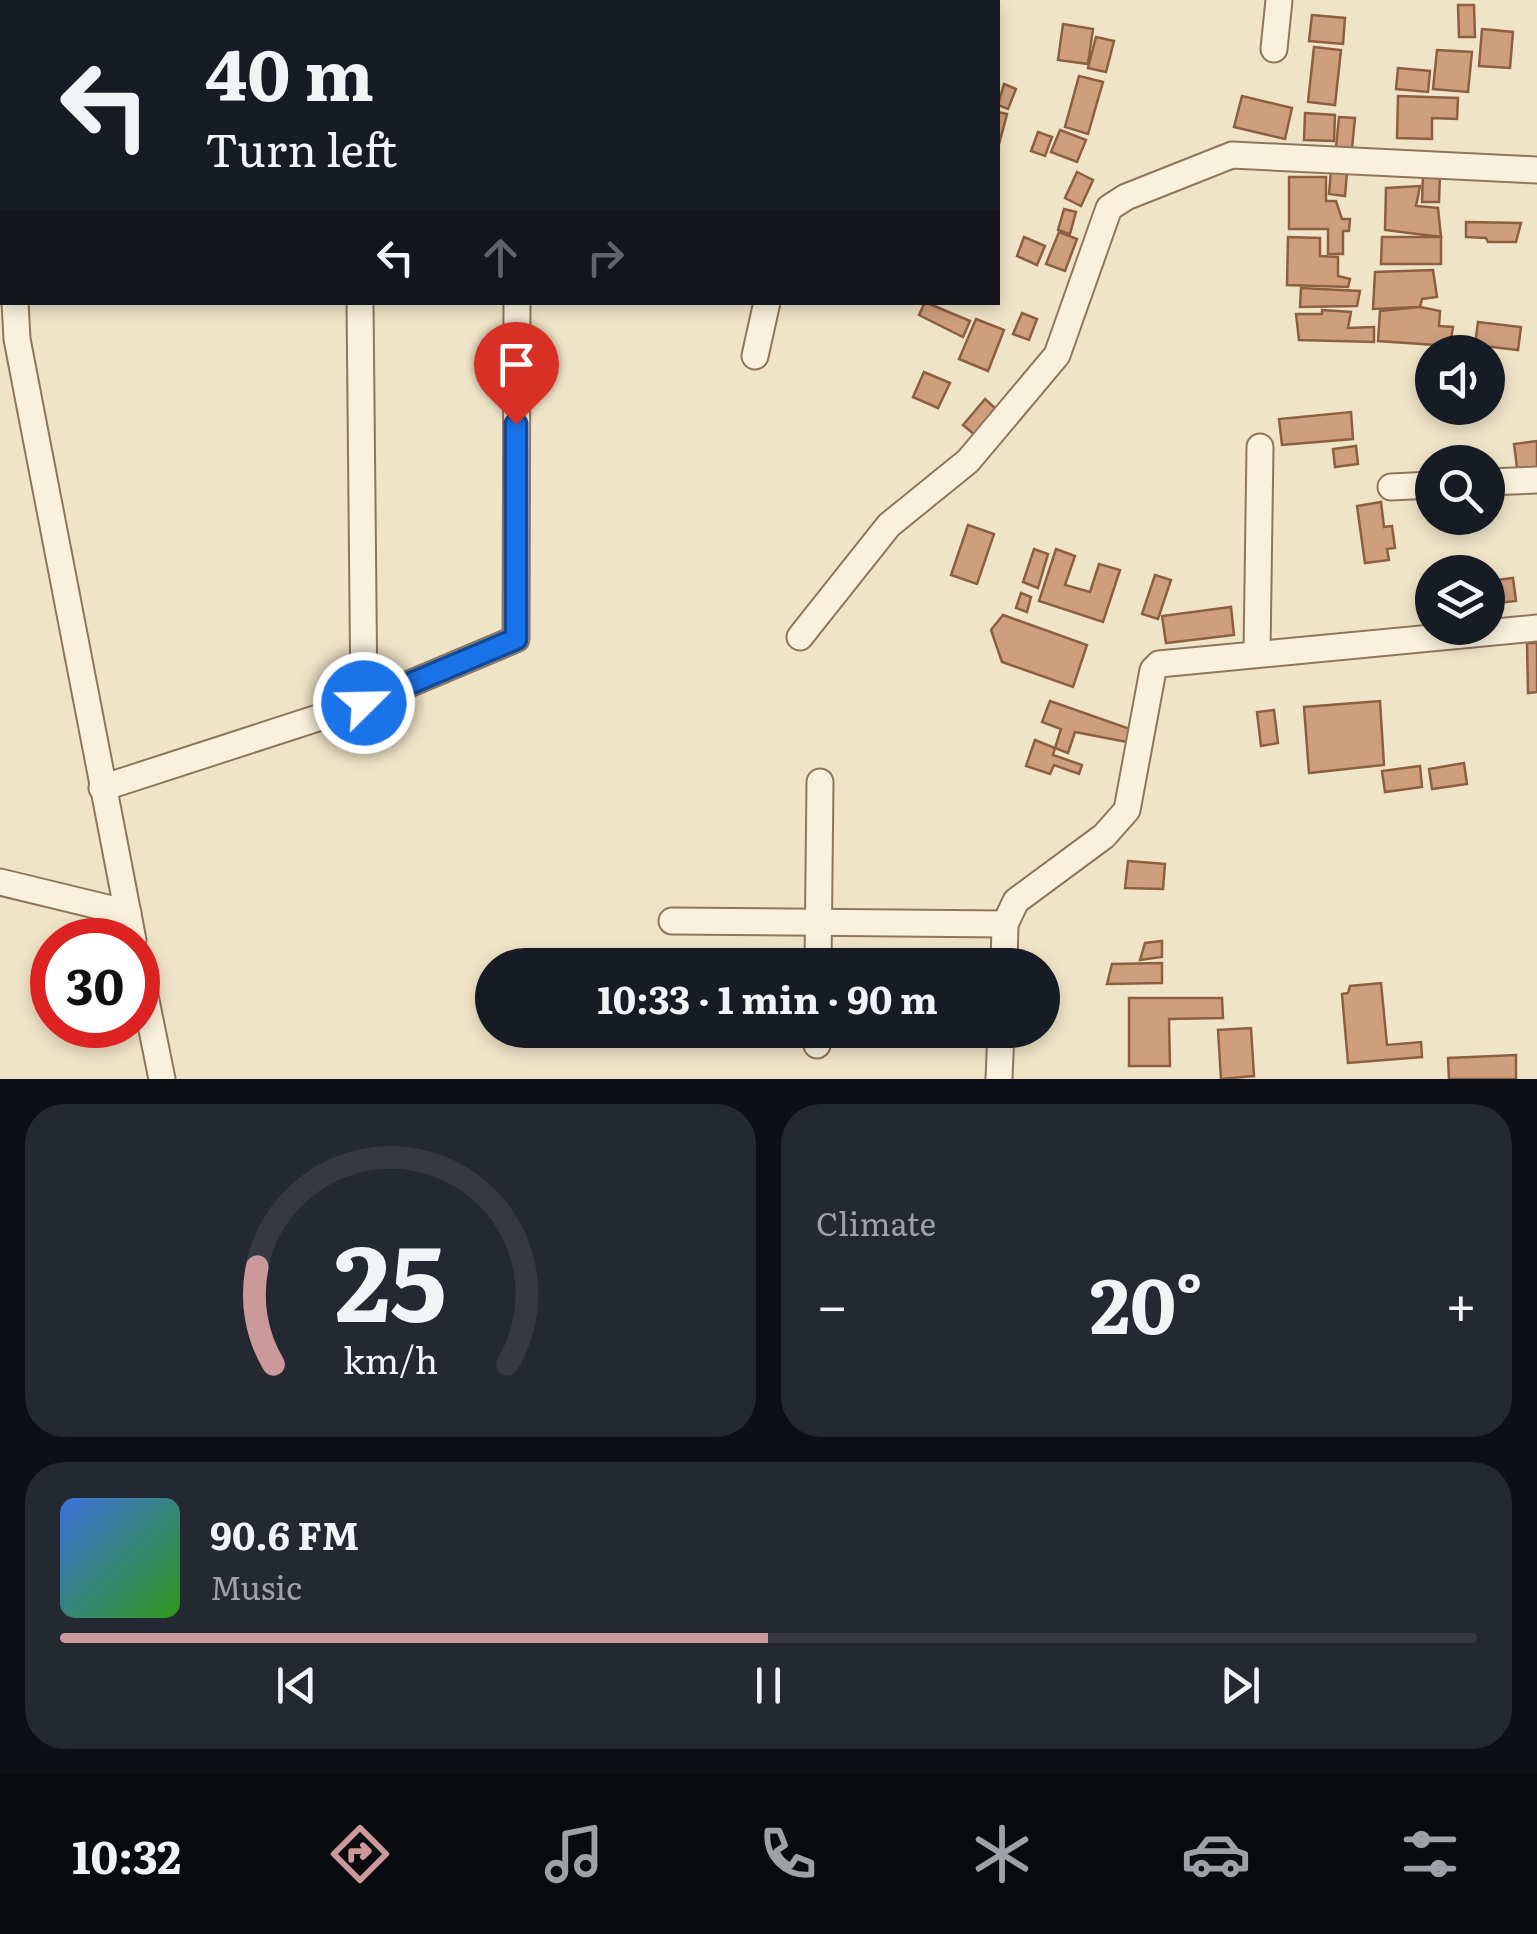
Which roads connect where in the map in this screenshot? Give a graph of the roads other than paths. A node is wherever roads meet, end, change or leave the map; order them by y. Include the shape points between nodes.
1 (1278, 0) edge
2 (1274, 49) dead end
3 (1537, 170) edge
4 (15, 305) edge
5 (360, 305) edge
6 (517, 305) edge
7 (766, 305) edge
8 (754, 356) dead end
9 (1260, 447) dead end
10 (1537, 480) edge
11 (1505, 481) edge
12 (1415, 486) edge
13 (1390, 487) dead end
14 (1537, 628) edge
15 (800, 637) dead end
16 (1257, 653) junction
17 (364, 703) junction
18 (820, 782) dead end
19 (102, 788) junction
20 (0, 882) edge
21 (128, 913) junction
22 (129, 918) edge
23 (672, 921) dead end
24 (819, 922) junction
25 (1005, 924) junction
26 (818, 948) edge
27 (1004, 948) edge
28 (156, 1048) edge
29 (1001, 1048) edge
30 (162, 1079) edge
31 (1000, 1079) edge

1 - 2 street
3 - 15 street via 1232,156 1126,197 1109,208 1057,354 968,462 889,525
4 - 19 street
5 - 17 street
6 - 17 street via 516,639
7 - 8 street
9 - 16 street
10 - 11 street
12 - 13 street
14 - 16 street
16 - 25 street via 1159,664 1127,810 1104,836 1016,901
17 - 19 street
18 - 24 street
19 - 21 street
20 - 21 street
21 - 22 street
23 - 24 street
24 - 25 street
24 - 26 street
25 - 27 street
28 - 30 street
29 - 31 street

